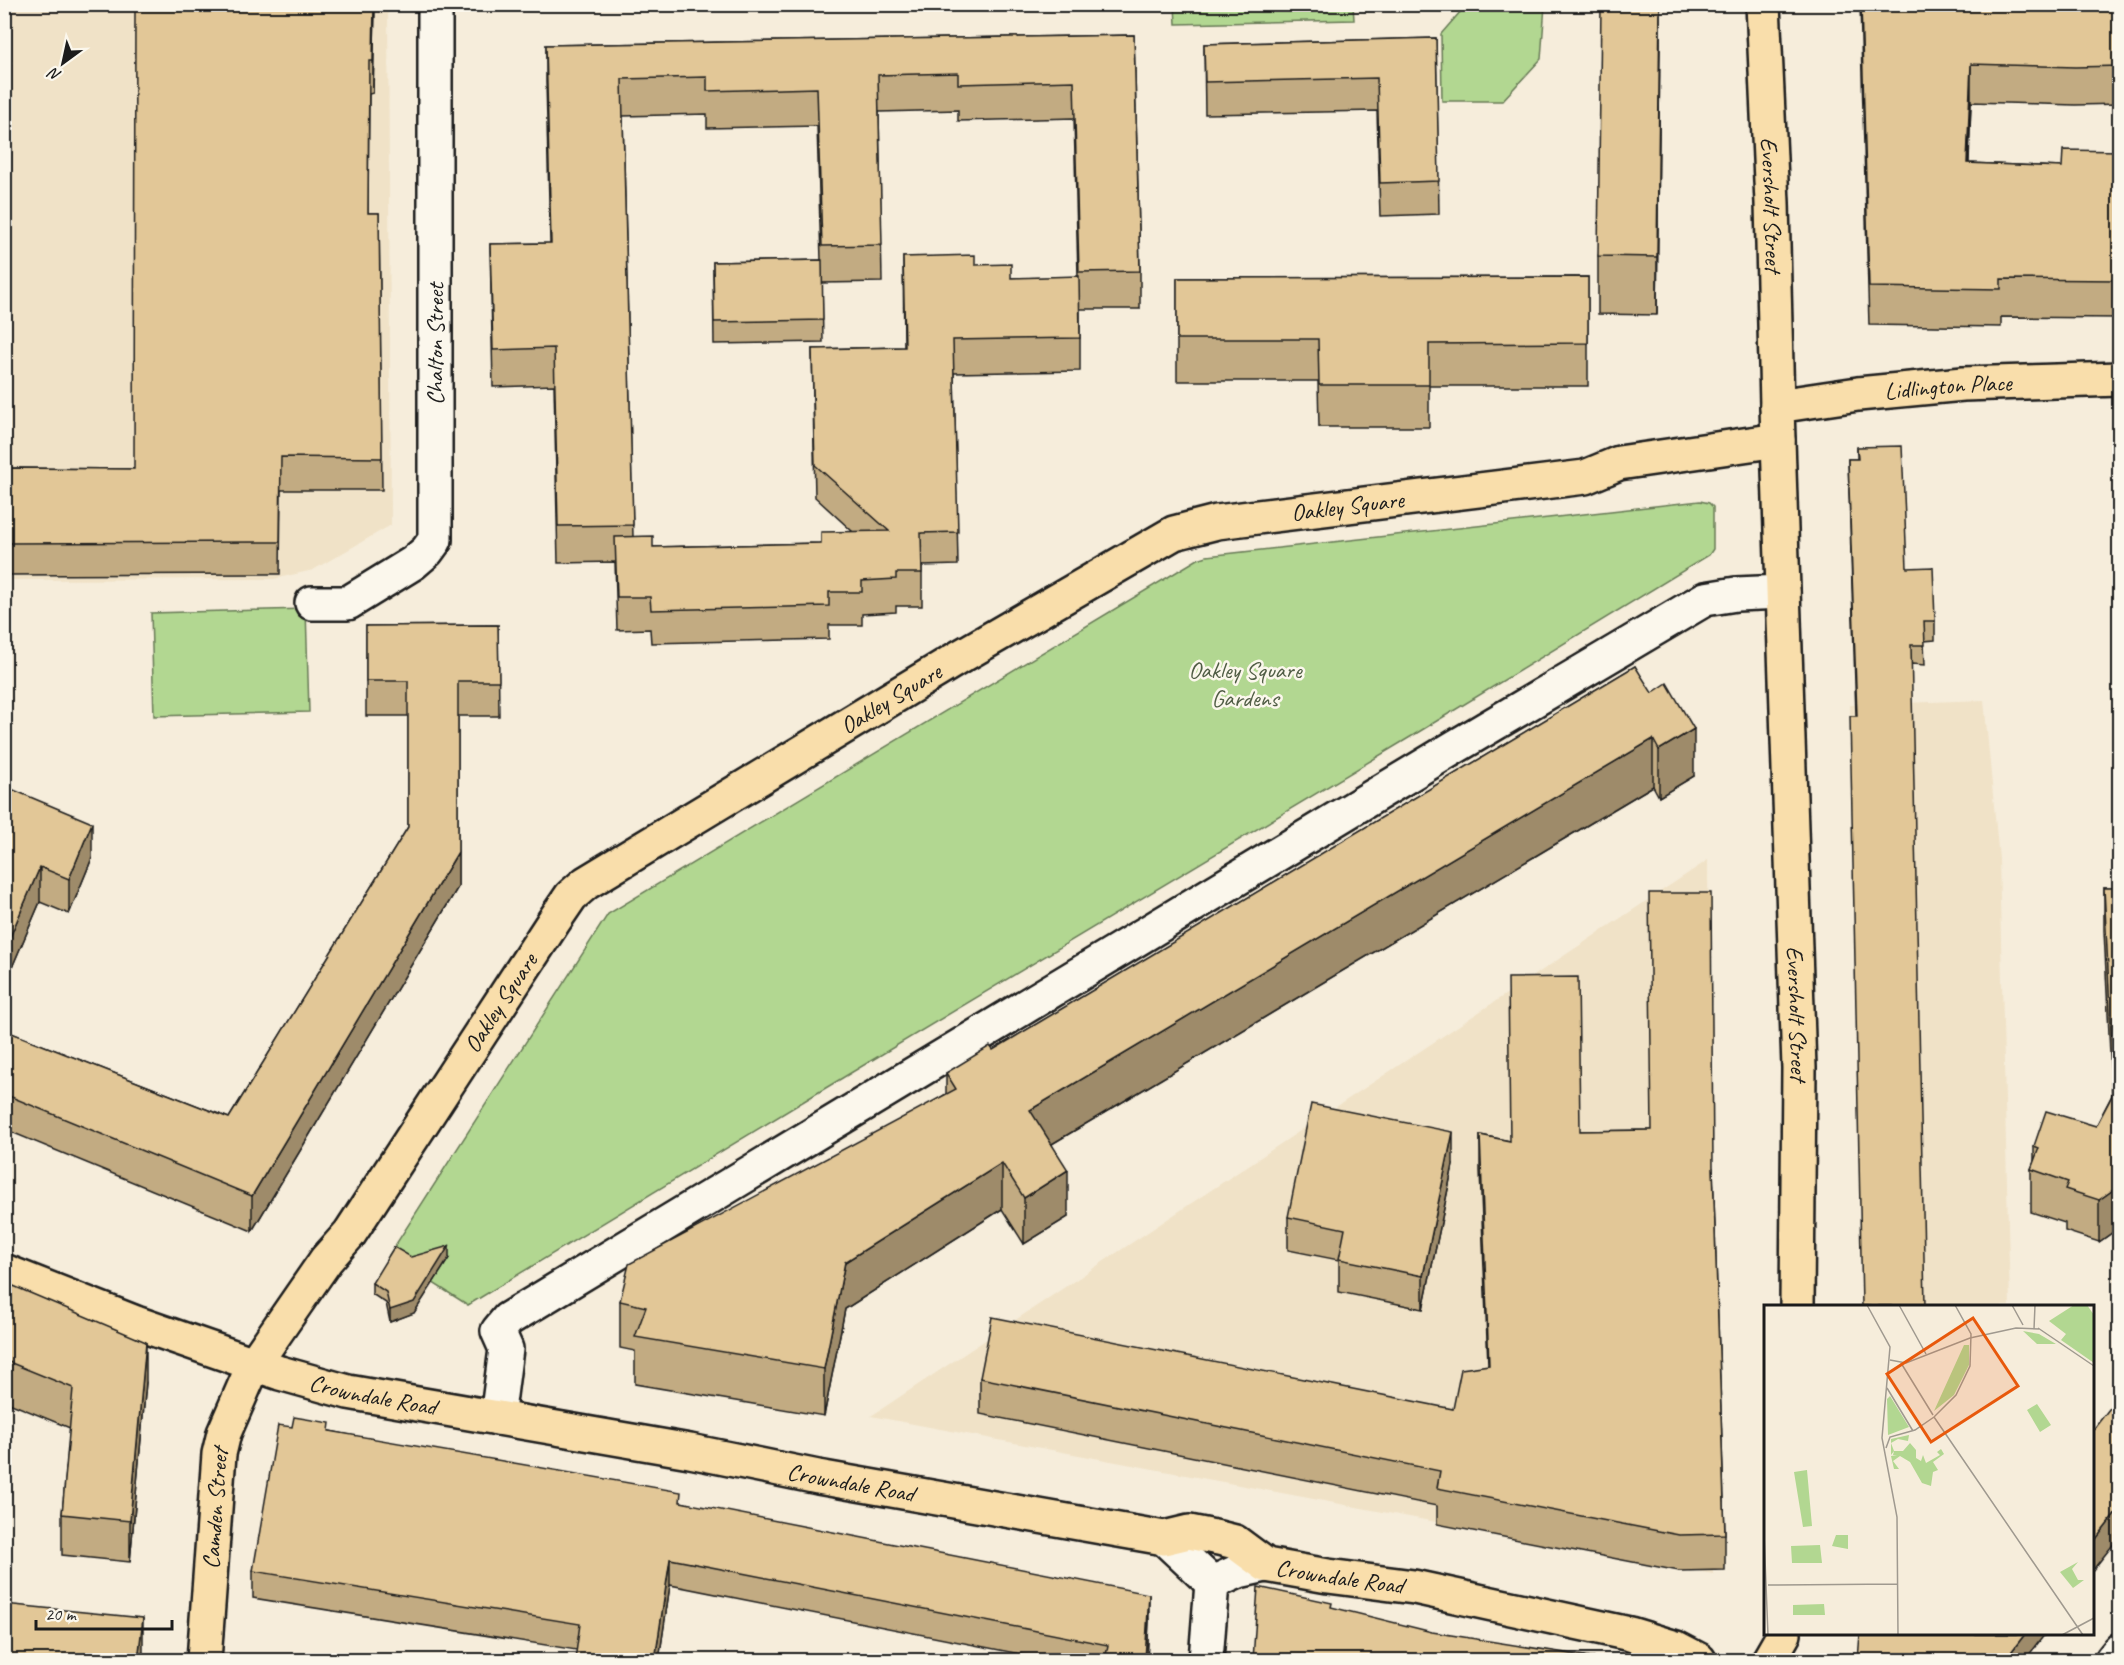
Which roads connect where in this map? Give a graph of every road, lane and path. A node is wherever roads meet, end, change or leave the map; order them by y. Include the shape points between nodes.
1 (435, 4) edge
2 (1763, 4) edge
3 (2120, 379) edge
4 (1777, 406) junction
5 (1778, 440) junction
6 (1783, 592) junction
7 (312, 603) dead end
8 (4, 1271) edge
9 (1797, 1305) edge
10 (254, 1364) junction
11 (497, 1418) junction
12 (1164, 1538) junction
13 (1266, 1565) junction
14 (1212, 1583) junction
15 (1783, 1635) edge
16 (2120, 1650) edge
17 (204, 1660) edge
18 (1206, 1660) edge
19 (1699, 1660) edge
20 (1769, 1660) edge
21 (2112, 1660) edge

1 - 7 street, Chalton Street via 435,540 413,563 348,603
2 - 4 main road, Eversholt Street
3 - 4 main road, Lidlington Place via 1963,384
4 - 5 main road
5 - 6 main road
5 - 10 main road, Oakley Square via 1618,463 1585,477 1217,522 1174,533 937,670 586,883 572,896 350,1233 326,1260
6 - 9 main road, Eversholt Street via 1799,1068
6 - 11 street via 1705,598 528,1307 498,1331 506,1349
8 - 10 main road, Crowndale Road
10 - 11 main road, Crowndale Road via 348,1392
10 - 17 main road, Camden Street via 219,1454
11 - 12 main road, Crowndale Road
12 - 13 main road, Crowndale Road via 1189,1532 1235,1542
12 - 14 street
13 - 14 street
13 - 19 main road, Crowndale Road via 1413,1587 1629,1634 1676,1648
14 - 18 street
15 - 20 main road
16 - 21 street

